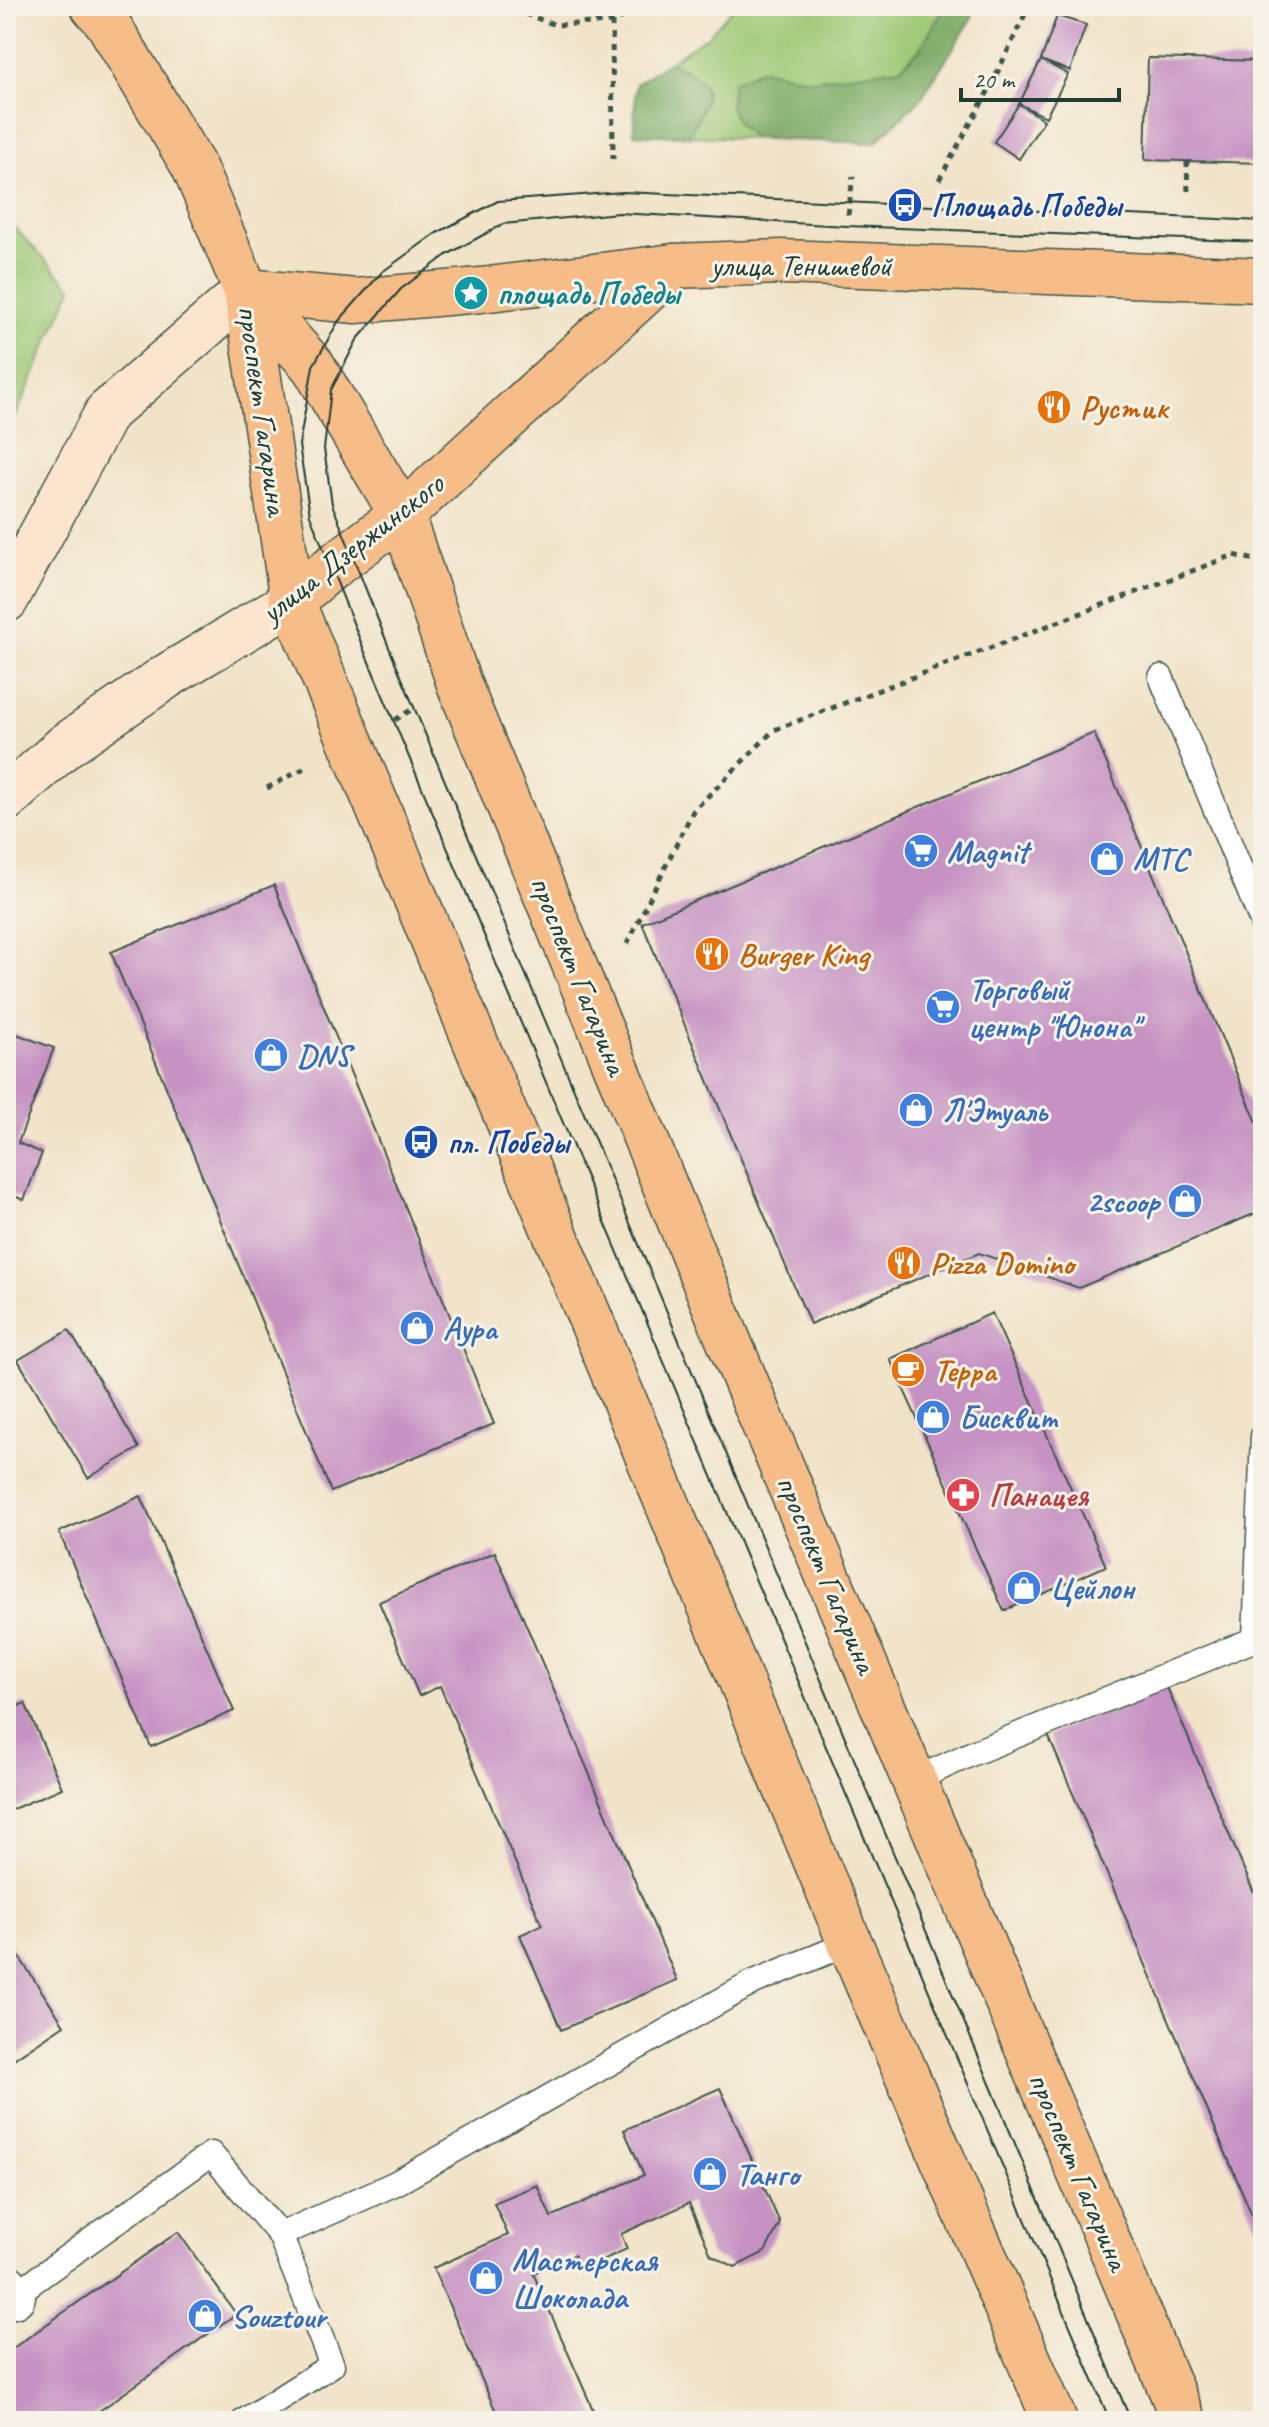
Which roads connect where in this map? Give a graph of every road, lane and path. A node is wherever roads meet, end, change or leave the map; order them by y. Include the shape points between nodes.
1 (93, 6) edge
2 (502, 6) edge
3 (647, 6) edge
4 (1029, 6) edge
5 (612, 22) junction
6 (613, 159) dead end
7 (1187, 161) dead end
8 (939, 180) dead end
9 (1188, 195) dead end
10 (674, 266) junction
11 (1263, 280) edge
12 (246, 291) junction
13 (402, 515) junction
14 (1263, 562) edge
15 (6, 600) edge
16 (292, 601) junction
17 (1161, 677) dead end
18 (6, 799) edge
19 (1263, 924) edge
20 (627, 944) dead end
21 (1263, 1436) edge
22 (1259, 1638) edge
23 (914, 1780) junction
24 (850, 1943) junction
25 (280, 2235) junction
26 (8, 2295) edge
27 (244, 2421) edge
28 (1055, 2421) edge
29 (1184, 2421) edge

1 - 12 main road via 194,167
2 - 5 path via 556,25
3 - 5 path
4 - 8 path
5 - 6 path
7 - 9 path
10 - 11 main road, улица Тенишевой via 842,263
10 - 12 main road, улица Тенишевой via 356,301
10 - 13 main road, улица Дзержинского
12 - 13 main road, проспект Гагарина via 313,366
12 - 15 main road via 107,412
12 - 16 main road, проспект Гагарина
13 - 16 main road, улица Дзержинского
13 - 23 main road, проспект Гагарина via 459,684
14 - 20 path via 1234,555 774,730 693,811
16 - 18 main road, улица Дзержинского via 167,676 65,746
16 - 24 main road, проспект Гагарина
17 - 19 lane
21 - 22 lane
22 - 23 lane
23 - 29 main road, проспект Гагарина
24 - 25 lane via 754,1982 396,2183
24 - 28 main road, проспект Гагарина
25 - 26 lane via 211,2154
25 - 27 lane via 332,2365

